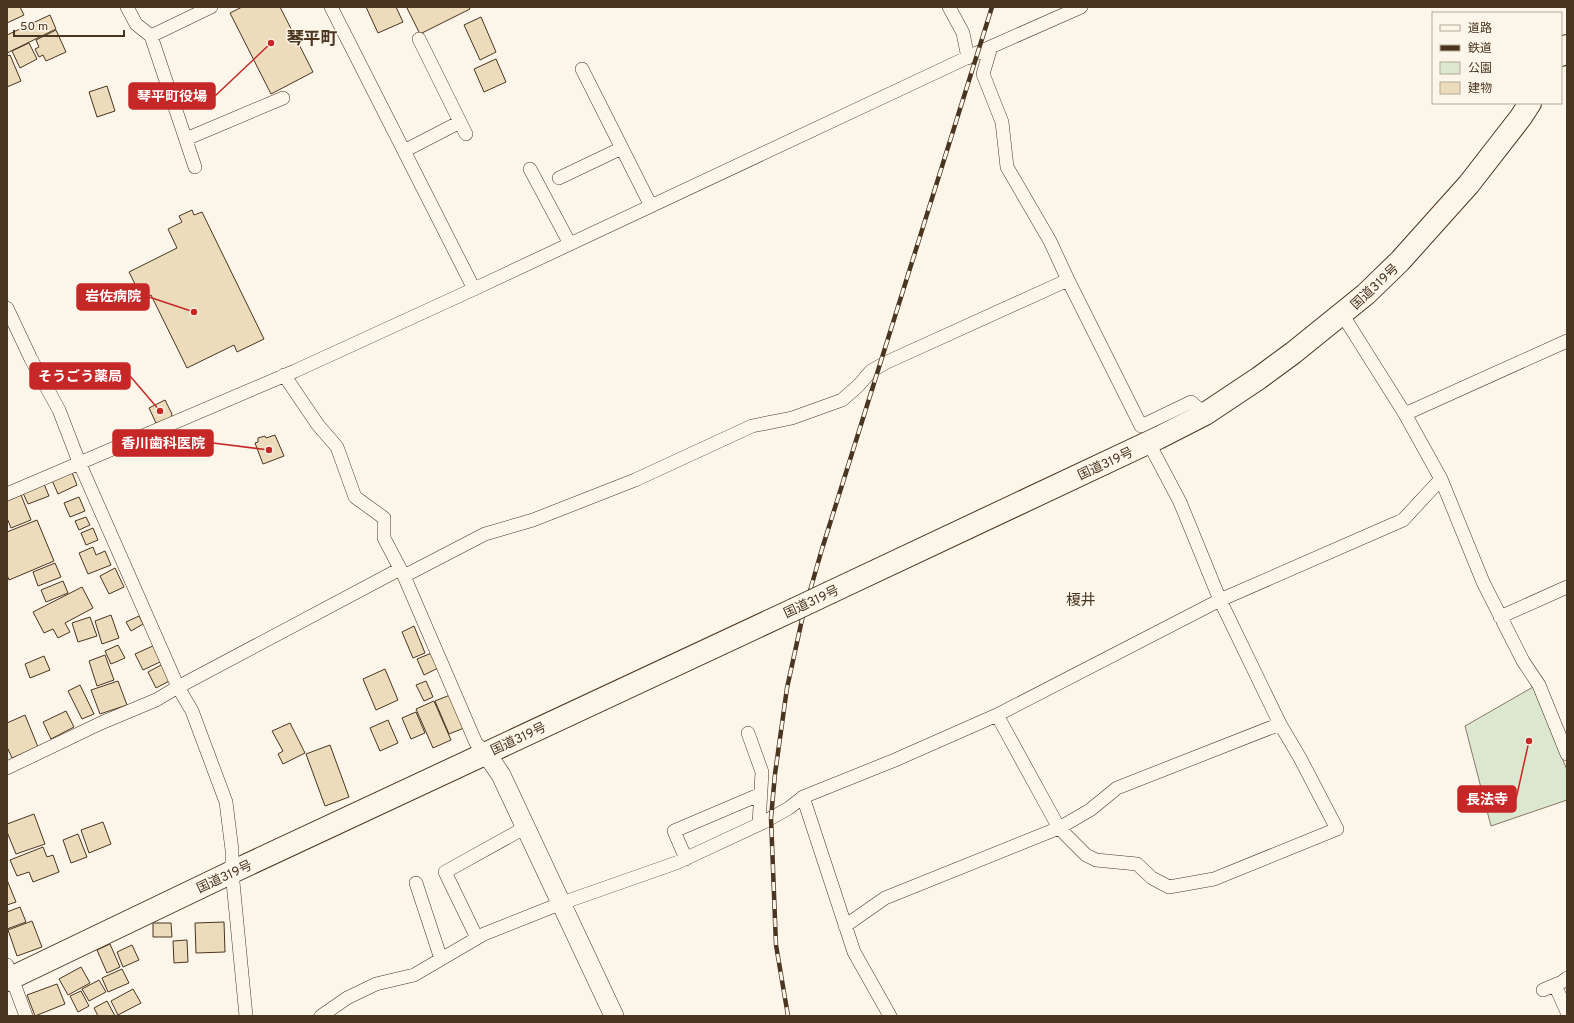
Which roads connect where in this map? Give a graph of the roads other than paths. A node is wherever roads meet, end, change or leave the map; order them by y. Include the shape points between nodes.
1 (127, 7) edge
2 (211, 7) edge
3 (331, 7) edge
4 (949, 7) edge
5 (1081, 7) edge
6 (151, 36) junction
7 (419, 39) dead end
8 (991, 47) junction
9 (968, 58) junction
10 (582, 69) dead end
11 (283, 98) dead end
12 (1529, 104) edge
13 (186, 139) junction
14 (622, 148) junction
15 (404, 151) junction
16 (195, 167) dead end
17 (530, 169) dead end
18 (559, 178) dead end
19 (651, 206) junction
20 (570, 244) junction
21 (1068, 280) junction
22 (474, 289) junction
23 (7, 308) edge
24 (1342, 314) junction
25 (1567, 341) edge
26 (284, 375) junction
27 (1205, 414) junction
28 (1405, 414) junction
29 (1153, 451) dead end
30 (79, 462) junction
31 (1441, 479) junction
32 (7, 494) edge
33 (402, 573) junction
34 (1567, 587) edge
35 (1220, 600) junction
36 (1500, 617) junction
37 (178, 687) junction
38 (996, 715) junction
39 (1280, 724) junction
40 (748, 733) dead end
41 (486, 752) junction
42 (1567, 754) edge
43 (7, 768) edge
44 (761, 794) junction
45 (803, 797) junction
46 (759, 824) junction
47 (526, 827) junction
48 (1060, 828) junction
49 (686, 859) junction
50 (232, 872) junction
51 (416, 883) dead end
52 (562, 903) junction
53 (845, 926) junction
54 (477, 938) junction
55 (441, 959) junction
56 (9, 974) edge
57 (1567, 978) edge
58 (1555, 985) junction
59 (1543, 990) dead end
60 (1567, 1012) edge
61 (26, 1016) edge
62 (246, 1016) edge
63 (321, 1016) edge
64 (614, 1016) edge
65 (890, 1016) edge

1 - 6 street via 136,24
2 - 6 street
3 - 15 street
4 - 9 street via 963,33
5 - 8 street
6 - 13 street
7 - 15 street via 463,128
8 - 9 street
8 - 21 street via 983,74 1002,122 1007,167 1050,241
9 - 19 street
10 - 14 street
11 - 13 street
12 - 24 highway, 国道319号 via 1469,184 1400,261
13 - 16 street
14 - 18 street
14 - 19 street
15 - 22 street
17 - 20 street
19 - 20 street
20 - 22 street
21 - 27 street via 1141,426 1191,402
21 - 33 street via 871,370 842,400 792,418 752,426 636,480 533,520 485,534
22 - 26 street
23 - 30 street via 59,410
24 - 27 highway, 国道319号 via 1258,378
24 - 28 street
25 - 28 street
26 - 30 street
26 - 33 street via 336,448 355,497 384,518 384,538
27 - 41 highway, 国道319号, bridge via 793,610
28 - 31 street
29 - 35 street via 1180,502
30 - 32 street
30 - 37 street
31 - 35 street via 1403,520
31 - 36 street
33 - 37 street
33 - 41 street via 476,742
34 - 36 street
35 - 38 street
35 - 39 street
36 - 42 street via 1523,661 1539,684
37 - 43 street via 156,700
37 - 50 street via 192,711 226,802
38 - 45 street
38 - 48 street
39 - 48 street via 1117,788 1090,810
39 - 48 street via 1337,829 1214,879 1169,887 1152,878 1137,864 1096,860 1086,855
40 - 44 street via 762,772
41 - 47 street via 501,775
41 - 50 highway, 国道319号
44 - 46 street
44 - 49 street via 674,831
45 - 46 street via 789,808
45 - 53 street
46 - 49 street
47 - 52 street
47 - 54 street via 445,872
48 - 53 street via 885,898
49 - 52 street
50 - 56 highway, 国道319号
50 - 62 street
51 - 55 street
52 - 54 street
52 - 64 street
53 - 65 street via 854,952
54 - 55 street
55 - 63 street via 414,975 370,986
56 - 61 street
57 - 58 street
58 - 59 street
58 - 60 street

